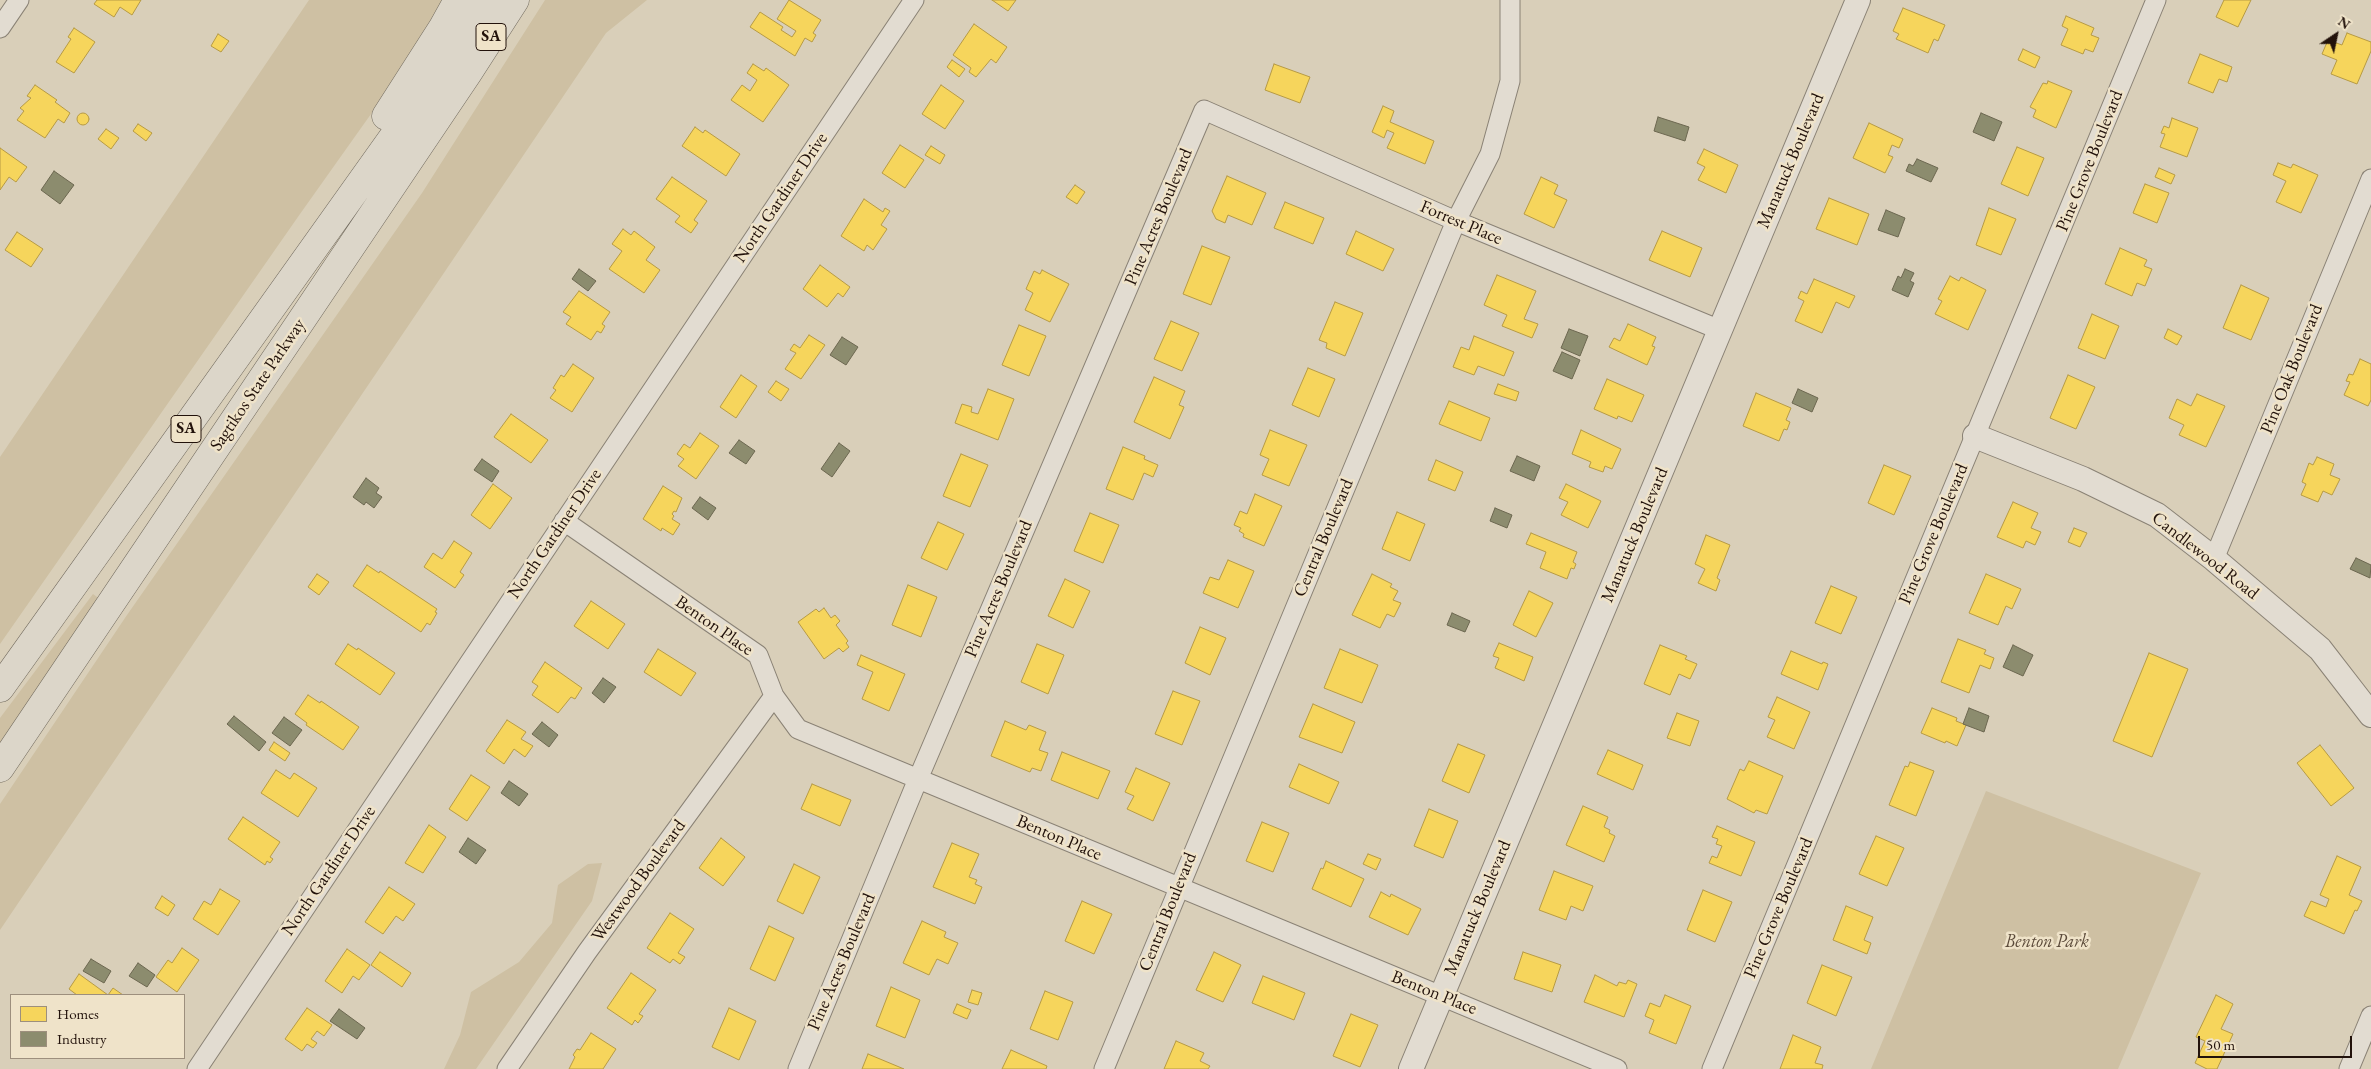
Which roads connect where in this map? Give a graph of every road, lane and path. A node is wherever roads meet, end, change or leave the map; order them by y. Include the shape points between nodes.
1 (19, 0) edge
2 (458, 0) edge
3 (486, 0) edge
4 (515, 0) edge
5 (531, 0) edge
6 (914, 0) edge
7 (1510, 0) edge
8 (1858, 0) edge
9 (2156, 0) edge
10 (0, 28) edge
11 (468, 73) junction
12 (1204, 110) joint
13 (2371, 179) edge
14 (1456, 221) junction
15 (316, 246) junction
16 (1720, 330) junction
17 (1975, 436) junction
18 (564, 522) junction
19 (2214, 559) junction
20 (0, 688) edge
21 (774, 696) junction
22 (2371, 715) edge
23 (0, 768) edge
24 (918, 779) junction
25 (1178, 888) junction
26 (1441, 996) junction
27 (2371, 1016) edge
28 (196, 1069) edge
29 (508, 1069) edge
30 (798, 1069) edge
31 (1104, 1069) edge
32 (1411, 1069) edge
33 (1617, 1069) edge
34 (1712, 1069) edge
35 (2349, 1069) edge

1 - 10 street
2 - 15 highway via 385,118
3 - 15 highway, Sagtikos State Parkway / SA via 451,56
4 - 11 highway, Sagtikos State Parkway / SA
5 - 11 highway
6 - 18 street, North Gardiner Drive
7 - 14 street, Central Boulevard via 1510,81 1490,154
8 - 16 street, Manatuck Boulevard
9 - 17 street, Pine Grove Boulevard
11 - 23 highway, Sagtikos State Parkway / SA
12 - 14 street, Forrest Place
12 - 24 street, Pine Acres Boulevard
13 - 19 street, Pine Oak Boulevard
14 - 16 street, Forrest Place
14 - 25 street, Central Boulevard
15 - 20 highway, Sagtikos State Parkway / SA
16 - 26 street, Manatuck Boulevard
17 - 19 street, Candlewood Road via 2083,479 2157,515
17 - 34 street, Pine Grove Boulevard
18 - 21 street, Benton Place via 758,655
18 - 28 street, North Gardiner Drive
19 - 22 street, Candlewood Road via 2320,649
21 - 24 street, Benton Place via 798,729
21 - 29 street, Westwood Boulevard via 587,952
24 - 25 street, Benton Place
24 - 30 street, Pine Acres Boulevard
25 - 26 street, Benton Place
25 - 31 street, Central Boulevard
26 - 32 street, Manatuck Boulevard
26 - 33 street, Benton Place
27 - 35 street

